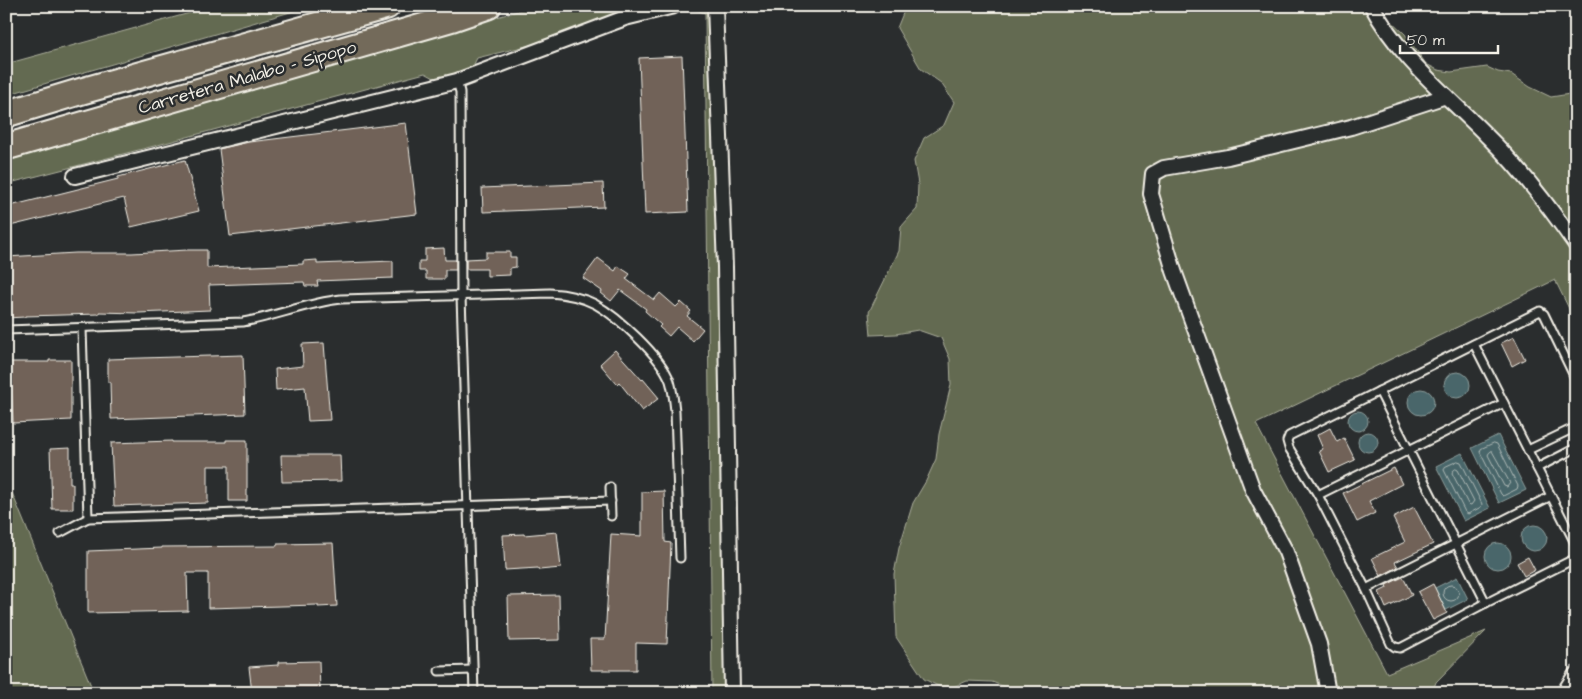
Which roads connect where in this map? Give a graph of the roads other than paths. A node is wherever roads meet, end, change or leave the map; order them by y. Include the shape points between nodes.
1 (387, 6) edge
2 (488, 6) edge
3 (674, 6) edge
4 (715, 6) edge
5 (1372, 6) edge
6 (623, 12) edge
7 (457, 81) junction
8 (1446, 96) junction
9 (6, 114) edge
10 (6, 147) edge
11 (75, 176) dead end
12 (1576, 245) edge
13 (461, 296) junction
14 (82, 328) junction
15 (6, 330) edge
16 (1474, 344) junction
17 (1576, 380) edge
18 (1379, 391) junction
19 (1504, 403) junction
20 (1576, 427) edge
21 (1576, 448) edge
22 (1409, 450) junction
23 (1528, 450) junction
24 (1537, 468) junction
25 (610, 487) dead end
26 (1318, 495) junction
27 (1551, 496) junction
28 (611, 501) junction
29 (468, 506) junction
30 (611, 516) dead end
31 (88, 518) junction
32 (60, 532) dead end
33 (1456, 544) junction
34 (1576, 546) edge
35 (680, 558) dead end
36 (1576, 558) edge
37 (1366, 588) junction
38 (1486, 602) junction
39 (473, 670) junction
40 (439, 671) dead end
41 (1576, 674) edge
42 (474, 693) edge
43 (732, 693) edge
44 (1328, 693) edge
45 (1564, 693) edge

1 - 9 highway, Carretera Malabo - Sipopo
2 - 10 highway, Carretera Malabo - Sipopo
3 - 6 street
4 - 43 street via 725,267
5 - 8 street via 1382,25 1410,60
6 - 7 street
7 - 11 street
7 - 13 lane via 460,92
8 - 12 street via 1518,168
8 - 44 street via 1351,127 1228,157 1164,168 1153,174 1151,194 1174,271 1253,490 1290,561 1319,644
13 - 14 lane via 322,302 243,322
13 - 29 lane
13 - 35 lane via 550,293 579,298 609,314 653,354 664,368 674,396
14 - 15 lane
14 - 31 lane
16 - 17 lane via 1540,311
16 - 18 lane
16 - 19 lane
18 - 22 lane
18 - 26 lane via 1289,436 1289,448
19 - 22 lane
19 - 23 lane
20 - 23 lane
21 - 24 lane
22 - 26 lane
22 - 33 lane
23 - 24 lane
24 - 27 lane
25 - 28 lane
26 - 37 lane
27 - 33 lane
27 - 34 lane
28 - 29 lane
28 - 30 lane
29 - 31 lane
29 - 39 lane
31 - 32 lane
33 - 37 lane
33 - 38 lane
36 - 38 lane
37 - 38 lane via 1391,644 1400,648
39 - 40 lane
39 - 42 lane
41 - 45 street

